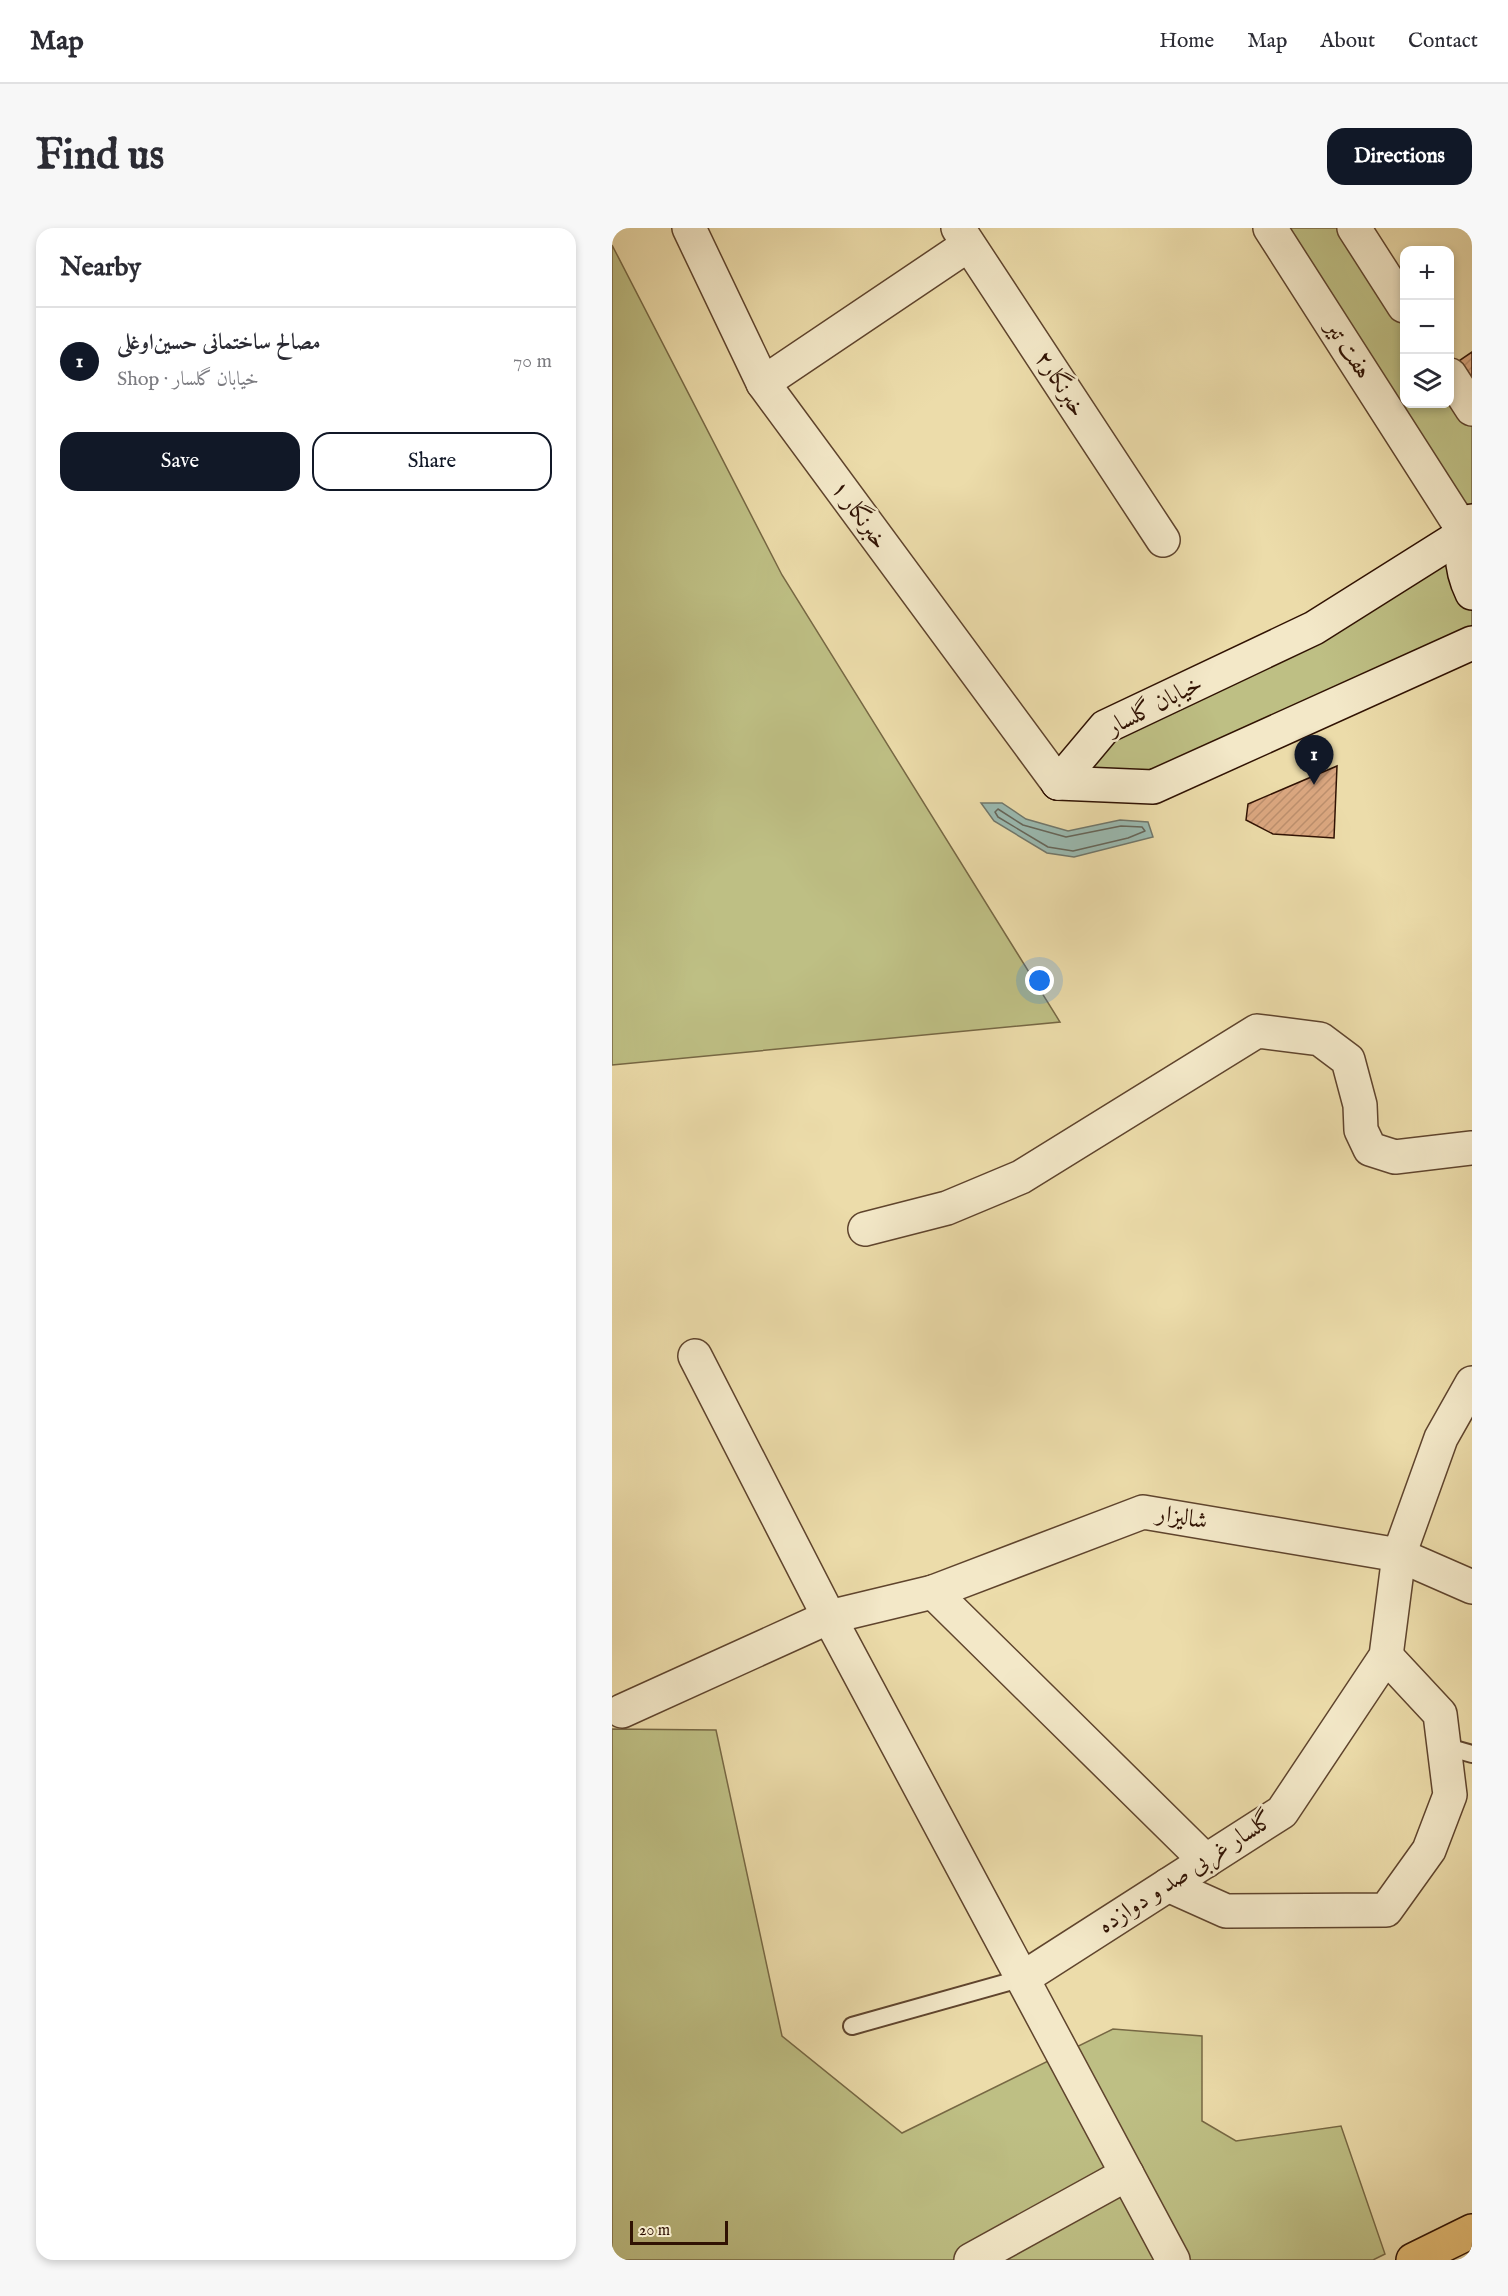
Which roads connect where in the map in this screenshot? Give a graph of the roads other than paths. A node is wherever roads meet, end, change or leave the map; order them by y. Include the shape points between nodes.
1 (689, 228) edge
2 (1270, 228) edge
3 (1354, 228) edge
4 (963, 236) edge
5 (1400, 300) edge
6 (1454, 382) edge
7 (763, 383) junction
8 (1472, 409) edge
9 (1468, 527) edge
10 (1163, 540) dead end
11 (1472, 593) edge
12 (1472, 643) edge
13 (1058, 783) junction
14 (1472, 1148) edge
15 (865, 1229) dead end
16 (695, 1356) dead end
17 (1472, 1383) edge
18 (1399, 1555) junction
19 (1472, 1587) edge
20 (933, 1592) junction
21 (829, 1617) junction
22 (1386, 1656) junction
23 (622, 1711) dead end
24 (1458, 1750) edge
25 (1206, 1861) junction
26 (1168, 1885) junction
27 (1023, 1978) junction
28 (852, 2026) dead end
29 (1127, 2174) junction
30 (1472, 2231) edge
31 (970, 2260) edge
32 (1173, 2260) edge
33 (1413, 2260) edge

1 - 7 street, خبرنگار ۱
2 - 9 street, هفت تیر
3 - 5 street
4 - 7 street
4 - 10 street, خبرنگار۲
6 - 8 street
7 - 13 street, خبرنگار ۱
9 - 11 street via 1461,556
9 - 13 street, خیابان گلسار via 1314,628 1105,727
12 - 13 street via 1153,787
14 - 15 street via 1395,1157 1370,1149 1361,1131 1360,1105 1348,1060 1320,1039 1257,1032 1021,1177 947,1208
16 - 21 street
17 - 18 street, گلسار غربی صد و دوازده via 1441,1438
18 - 19 street, شالیزار
18 - 20 street, شالیزار via 1143,1512
18 - 22 street, گلسار غربی صد و دوازده
20 - 21 street, شالیزار
20 - 25 street
21 - 23 street, شالیزار
21 - 27 street
22 - 24 street via 1440,1714
22 - 25 street, گلسار غربی صد و دوازده via 1282,1812
24 - 26 street via 1450,1795 1430,1850 1386,1910 1226,1911
25 - 26 street, گلسار غربی صد و دوازده
26 - 27 street, گلسار غربی صد و دوازده
27 - 28 lane
27 - 29 street
29 - 31 street
29 - 32 street
30 - 33 main road

